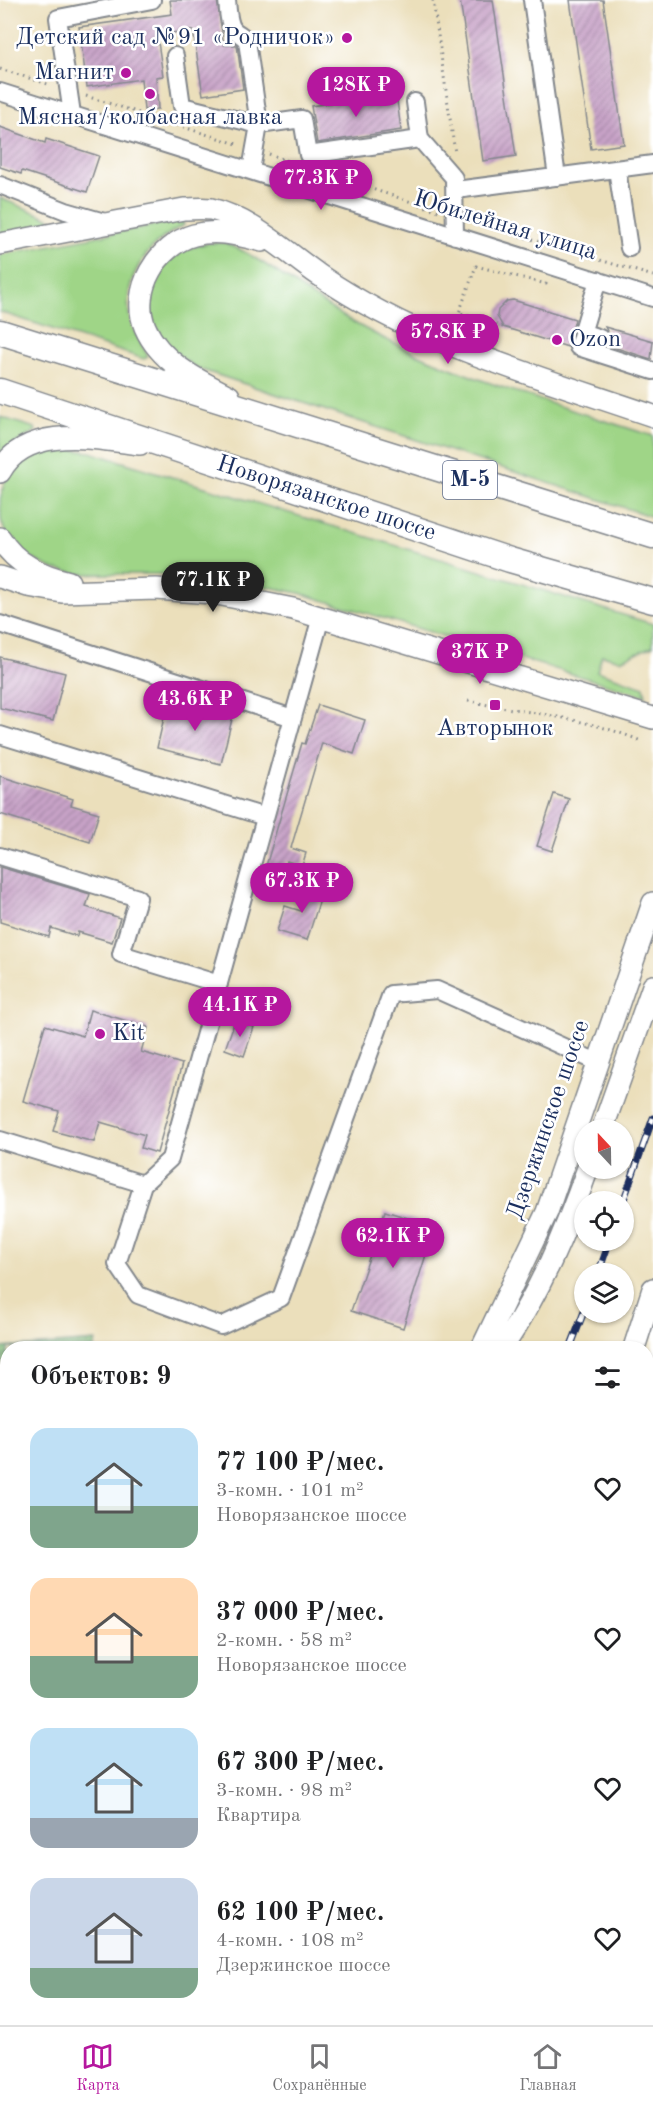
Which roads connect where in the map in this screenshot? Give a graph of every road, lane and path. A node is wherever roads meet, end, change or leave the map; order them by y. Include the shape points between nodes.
1 (152, 0) edge
2 (227, 0) edge
3 (433, 0) edge
4 (532, 0) edge
5 (175, 56) dead end
6 (0, 69) edge
7 (69, 91) junction
8 (0, 92) edge
9 (415, 102) dead end
10 (72, 114) junction
11 (259, 125) junction
12 (420, 139) junction
13 (255, 150) junction
14 (653, 164) edge
15 (300, 165) dead end
16 (311, 169) dead end
17 (617, 169) junction
18 (251, 171) junction
19 (557, 177) junction
20 (455, 184) junction
21 (0, 185) edge
22 (456, 217) junction
23 (109, 223) junction
24 (455, 236) junction
25 (0, 244) edge
26 (277, 245) junction
27 (628, 248) dead end
28 (653, 276) edge
29 (598, 280) junction
30 (546, 284) dead end
31 (653, 298) edge
32 (503, 327) dead end
33 (0, 332) edge
34 (582, 332) junction
35 (600, 338) dead end
36 (653, 371) edge
37 (0, 391) edge
38 (653, 416) edge
39 (287, 424) junction
40 (172, 448) junction
41 (0, 472) edge
42 (653, 536) edge
43 (0, 538) edge
44 (0, 577) edge
45 (108, 591) junction
46 (653, 601) edge
47 (321, 617) junction
48 (0, 624) edge
49 (468, 701) dead end
50 (293, 718) junction
51 (652, 718) edge
52 (0, 735) edge
53 (641, 741) dead end
54 (265, 817) junction
55 (0, 856) edge
56 (653, 903) edge
57 (219, 984) junction
58 (653, 986) edge
59 (597, 1062) junction
60 (606, 1119) edge
61 (0, 1140) edge
62 (563, 1167) junction
63 (578, 1179) edge
64 (584, 1179) edge
65 (143, 1184) junction
66 (653, 1288) edge
67 (490, 1341) edge
68 (495, 1341) edge
69 (636, 1341) edge

1 - 7 street via 58,18
2 - 11 street via 231,23 247,41
3 - 20 path via 457,167
4 - 19 street
5 - 11 street via 182,106
6 - 7 path
7 - 10 street
7 - 13 path
8 - 10 street, Юбилейная улица
9 - 12 street
10 - 18 street, Юбилейная улица
11 - 12 street via 302,119 308,155
11 - 13 street
12 - 20 street
13 - 15 path
13 - 18 street
14 - 17 street
16 - 22 path
17 - 19 street
17 - 27 street
18 - 24 street, Юбилейная улица
19 - 20 street
20 - 22 street
21 - 23 street
22 - 24 street
22 - 28 path
23 - 25 main road, М-5
23 - 26 main road, М-5 via 184,209 208,209 243,222
24 - 29 street, Юбилейная улица
26 - 38 main road, М-5 via 323,278 418,332
26 - 39 main road, М-5 via 213,232 177,243 152,267 145,282 141,310 154,342 182,369
29 - 31 street, Юбилейная улица
29 - 34 street
30 - 32 path via 476,266 459,313
33 - 39 highway, М-5
34 - 35 street
34 - 36 street via 578,347
37 - 40 highway, Новорязанское шоссе
39 - 42 highway, М-5
40 - 41 main road via 59,438 34,444 16,454
40 - 46 highway, Новорязанское шоссе via 510,560
43 - 45 main road via 23,565 53,578
44 - 45 main road via 62,592
45 - 47 main road via 212,593
47 - 50 street
47 - 51 main road
48 - 50 street
49 - 53 path via 563,716
50 - 54 street
52 - 54 street
54 - 57 street
55 - 57 street via 138,898 121,954
56 - 59 main road, Дзержинское шоссе
57 - 65 street via 171,1159
58 - 60 main road
59 - 62 main road, Дзержинское шоссе
59 - 65 street via 437,990 391,994 281,1298 221,1326 138,1294 117,1264
61 - 65 street
62 - 63 main road via 564,1176 572,1184
62 - 67 main road, Дзержинское шоссе
64 - 68 main road, Дзержинское шоссе via 549,1270 528,1310
66 - 69 main road

